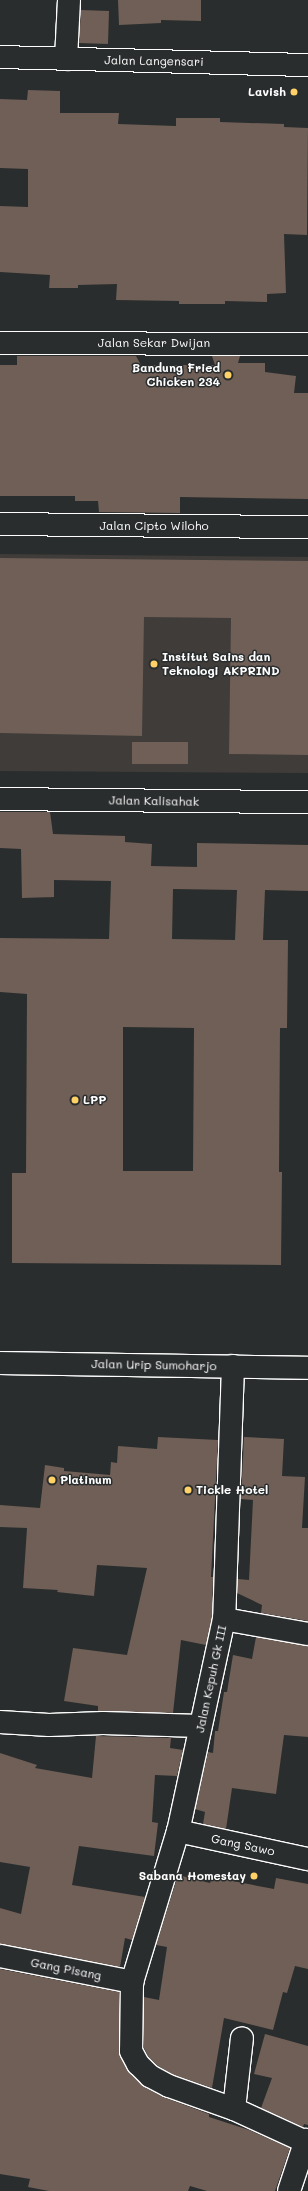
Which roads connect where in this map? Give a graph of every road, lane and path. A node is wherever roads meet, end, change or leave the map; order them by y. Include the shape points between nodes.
1 (69, 0) edge
2 (0, 57) edge
3 (66, 59) junction
4 (308, 64) edge
5 (0, 343) edge
6 (308, 344) edge
7 (0, 524) edge
8 (308, 527) edge
9 (0, 799) edge
10 (308, 802) edge
11 (0, 1363) edge
12 (233, 1366) junction
13 (308, 1368) edge
14 (224, 1619) junction
15 (308, 1634) edge
16 (0, 1722) edge
17 (200, 1726) junction
18 (178, 1831) junction
19 (308, 1859) edge
20 (0, 1956) edge
21 (132, 1982) junction
22 (242, 2038) dead end
23 (234, 2109) junction
24 (307, 2141) edge
25 (289, 2191) edge

1 - 3 street
2 - 3 street, Jalan Langensari
3 - 4 street, Jalan Langensari
5 - 6 street, Jalan Sekar Dwijan
7 - 8 street, Jalan Cipto Wiloho
9 - 10 street, Jalan Kalisahak
11 - 12 street, Jalan Urip Sumoharjo
12 - 13 street, Jalan Urip Sumoharjo
12 - 14 street, Jalan Kepuh Gk III
14 - 15 street
14 - 17 street, Jalan Kepuh Gk III
16 - 17 street
17 - 18 street, Jalan Kepuh Gk III
18 - 19 street, Gang Sawo
18 - 21 street, Jalan Kepuh Gk III
20 - 21 street, Gang Pisang
21 - 23 street, Jalan Kepuh Gk III via 130,2052 138,2064 150,2076 169,2086
22 - 23 street
23 - 24 street, Jalan Kepuh Gk III
24 - 25 street

